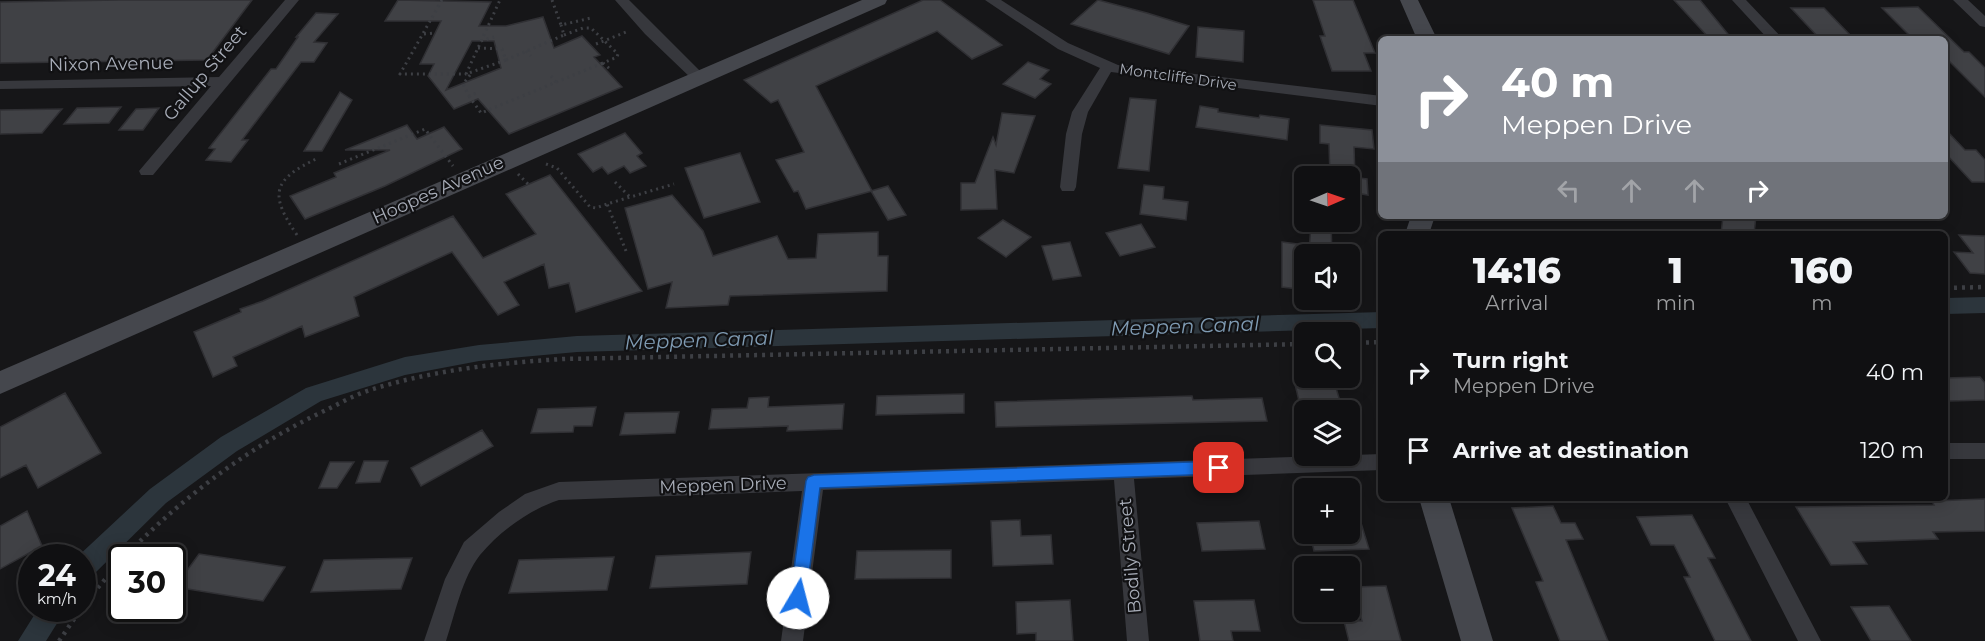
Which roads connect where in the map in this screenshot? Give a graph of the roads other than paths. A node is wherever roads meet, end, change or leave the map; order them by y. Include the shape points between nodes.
1 (292, 0) edge
2 (622, 0) edge
3 (878, 0) edge
4 (992, 0) edge
5 (1409, 0) edge
6 (1739, 0) edge
7 (1960, 0) edge
8 (1985, 23) edge
9 (1426, 36) edge
10 (1773, 36) edge
11 (1108, 66) junction
12 (699, 78) junction
13 (223, 81) junction
14 (0, 85) edge
15 (1378, 102) edge
16 (147, 171) dead end
17 (1068, 187) dead end
18 (0, 382) edge
19 (1985, 451) edge
20 (1948, 452) edge
21 (1378, 462) edge
22 (1123, 471) junction
23 (814, 481) junction
24 (1435, 501) edge
25 (1737, 501) edge
26 (435, 641) edge
27 (792, 641) edge
28 (1138, 641) edge
29 (1477, 641) edge
30 (1810, 641) edge

1 - 13 street, Gallup Street
2 - 12 street
3 - 12 street, Hoopes Avenue
4 - 11 street, Montcliffe Drive via 1063,46
5 - 9 street
6 - 10 street
7 - 8 street
11 - 15 street, Montcliffe Drive via 1135,73
11 - 17 street via 1080,112
12 - 18 street, Hoopes Avenue
13 - 14 street, Nixon Avenue
13 - 16 street, Gallup Street
19 - 20 street
21 - 22 street, Meppen Drive
22 - 23 street, Meppen Drive
22 - 28 street, Bodily Street
23 - 26 street, Meppen Drive via 559,490 532,500 472,549 456,579
23 - 27 street
24 - 29 street
25 - 30 street

